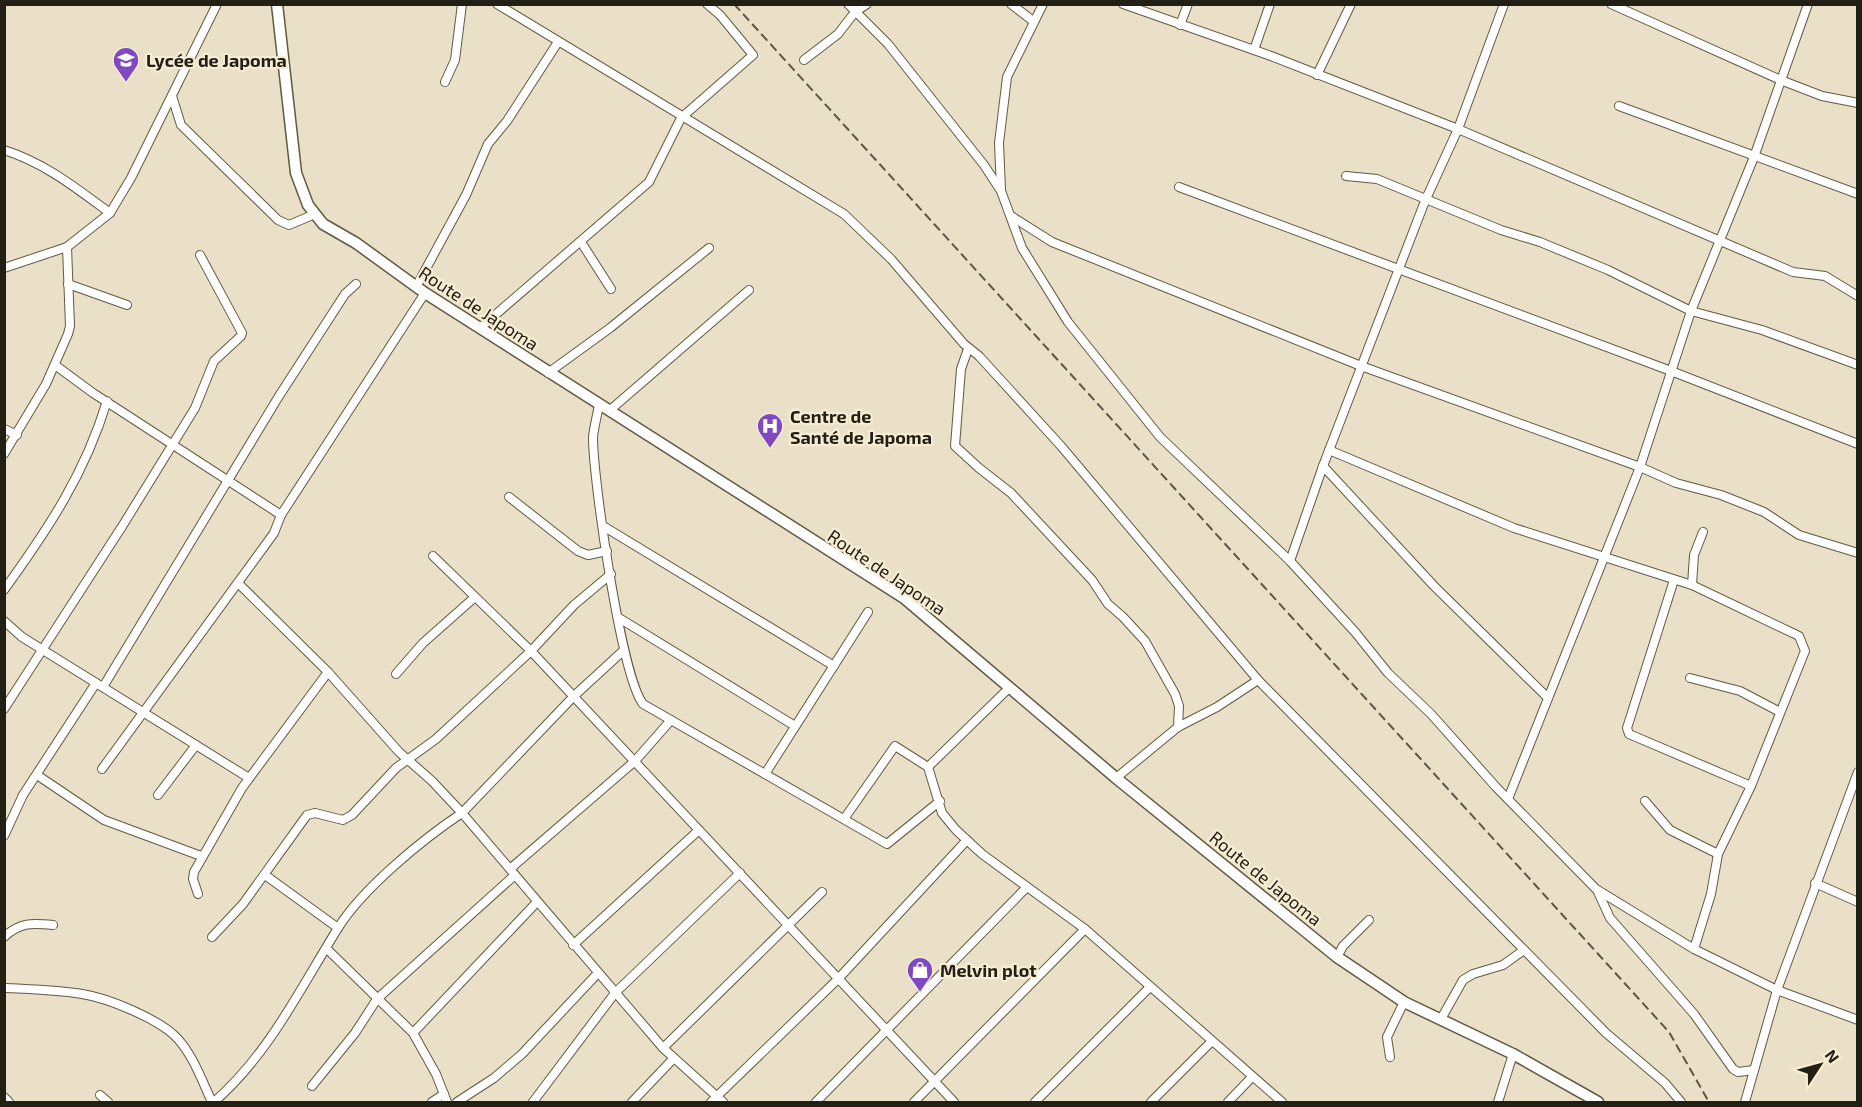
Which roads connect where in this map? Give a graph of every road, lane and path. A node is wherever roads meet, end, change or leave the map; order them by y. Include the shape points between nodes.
1 (217, 4) edge
2 (277, 4) edge
3 (462, 4) edge
4 (496, 4) edge
5 (707, 4) edge
6 (848, 4) edge
7 (867, 4) edge
8 (1011, 4) edge
9 (1043, 4) edge
10 (1123, 4) edge
11 (1188, 4) edge
12 (1270, 4) edge
13 (1351, 4) edge
14 (1504, 4) edge
15 (1611, 4) edge
16 (1808, 4) edge
17 (855, 12) junction
18 (1033, 21) junction
19 (1180, 25) junction
20 (558, 42) junction
21 (1254, 50) junction
22 (804, 60) dead end
23 (1317, 75) junction
24 (1783, 81) junction
25 (445, 82) dead end
26 (172, 96) junction
27 (1857, 103) edge
28 (1619, 106) dead end
29 (681, 118) junction
30 (1458, 129) junction
31 (4, 150) edge
32 (1754, 157) junction
33 (1346, 176) dead end
34 (1179, 187) dead end
35 (1001, 191) junction
36 (1857, 195) edge
37 (1425, 201) junction
38 (110, 213) junction
39 (315, 214) junction
40 (1011, 216) junction
41 (1719, 241) junction
42 (581, 242) junction
43 (67, 247) junction
44 (709, 248) dead end
45 (200, 255) dead end
46 (4, 268) edge
47 (1399, 269) junction
48 (68, 284) junction
49 (356, 284) dead end
50 (611, 289) dead end
51 (421, 290) junction
52 (749, 290) dead end
53 (1857, 296) edge
54 (127, 305) dead end
55 (1691, 311) junction
56 (480, 328) junction
57 (968, 349) junction
58 (55, 365) junction
59 (1857, 365) edge
60 (1361, 366) junction
61 (1671, 371) junction
62 (548, 373) junction
63 (107, 401) junction
64 (604, 408) junction
65 (4, 429) edge
66 (17, 435) junction
67 (172, 443) junction
68 (1857, 444) edge
69 (1329, 450) junction
70 (4, 454) edge
71 (1323, 466) junction
72 (1640, 467) junction
73 (229, 481) junction
74 (509, 497) dead end
75 (281, 515) junction
76 (603, 526) junction
77 (1703, 532) dead end
78 (607, 551) junction
79 (1857, 553) edge
80 (433, 556) dead end
81 (1604, 559) junction
82 (1290, 561) junction
83 (611, 574) junction
84 (1674, 580) junction
85 (238, 583) junction
86 (1692, 585) junction
87 (4, 590) edge
88 (475, 597) junction
89 (868, 612) dead end
90 (619, 618) junction
91 (4, 621) edge
92 (42, 650) junction
93 (624, 650) junction
94 (531, 651) junction
95 (834, 666) junction
96 (328, 672) junction
97 (396, 674) dead end
98 (1689, 678) dead end
99 (1258, 680) junction
100 (100, 685) junction
101 (1009, 688) junction
102 (574, 696) junction
103 (1547, 697) junction
104 (4, 709) edge
105 (144, 712) junction
106 (1780, 712) junction
107 (671, 720) junction
108 (795, 726) junction
109 (1178, 727) junction
110 (196, 745) junction
111 (408, 760) junction
112 (635, 761) junction
113 (928, 767) junction
114 (102, 770) dead end
115 (1857, 772) edge
116 (765, 774) junction
117 (37, 776) junction
118 (249, 778) junction
119 (1116, 778) junction
120 (1750, 786) junction
121 (158, 795) dead end
122 (1508, 800) junction
123 (940, 801) junction
124 (1645, 801) dead end
125 (462, 813) junction
126 (844, 819) junction
127 (699, 830) junction
128 (4, 836) edge
129 (967, 840) junction
130 (1718, 854) junction
131 (201, 856) junction
132 (512, 872) junction
133 (740, 873) junction
134 (266, 875) junction
135 (1815, 883) junction
136 (1027, 887) junction
137 (1596, 889) junction
138 (822, 892) dead end
139 (198, 894) dead end
140 (537, 902) junction
141 (1857, 902) edge
142 (1369, 920) dead end
143 (53, 925) dead end
144 (786, 926) junction
145 (338, 928) junction
146 (1085, 929) junction
147 (4, 937) edge
148 (212, 937) dead end
149 (573, 945) junction
150 (327, 950) junction
151 (1524, 950) junction
152 (1694, 950) junction
153 (1337, 957) junction
154 (598, 973) junction
155 (838, 979) junction
156 (1150, 987) junction
157 (4, 988) edge
158 (1777, 990) junction
159 (615, 993) junction
160 (377, 999) junction
161 (1404, 1002) junction
162 (1441, 1019) junction
163 (1857, 1020) edge
164 (887, 1030) junction
165 (413, 1033) junction
166 (1212, 1041) junction
167 (663, 1048) junction
168 (1513, 1054) junction
169 (1390, 1057) dead end
170 (674, 1058) junction
171 (1754, 1070) junction
172 (1251, 1078) junction
173 (934, 1082) junction
174 (312, 1086) dead end
175 (100, 1095) dead end
176 (4, 1097) edge
177 (446, 1098) edge
178 (717, 1100) edge
179 (9, 1102) edge
180 (108, 1102) edge
181 (213, 1102) edge
182 (432, 1102) edge
183 (457, 1102) edge
184 (533, 1102) edge
185 (632, 1102) edge
186 (816, 1102) edge
187 (915, 1102) edge
188 (954, 1102) edge
189 (1035, 1102) edge
190 (1151, 1102) edge
191 (1228, 1102) edge
192 (1282, 1102) edge
193 (1498, 1102) edge
194 (1599, 1102) edge
195 (1681, 1102) edge
196 (1745, 1102) edge

1 - 26 street
2 - 39 street, Route de Japoma via 296,173
3 - 25 street via 455,60
4 - 20 street
5 - 29 street via 753,54
6 - 17 street
7 - 17 street
8 - 18 street
9 - 18 street
10 - 19 street
11 - 19 street
12 - 21 street
13 - 23 street
14 - 30 street
15 - 24 street
16 - 24 street
17 - 22 street via 838,34
17 - 35 street via 893,50 972,148
18 - 35 street via 1007,77 999,143
19 - 21 street
20 - 29 street
20 - 51 street via 488,144
21 - 23 street
23 - 30 street
24 - 27 street via 1822,96
24 - 32 street
26 - 38 street
26 - 39 street via 182,125 278,220 290,225
28 - 32 street
29 - 42 street via 649,182
29 - 57 street via 844,214 898,266
30 - 37 street
30 - 41 street
31 - 38 street via 32,159 60,175
32 - 36 street
32 - 41 street
33 - 37 street via 1377,179
34 - 47 street
35 - 40 street
37 - 47 street
37 - 55 street via 1608,270
38 - 43 street
39 - 51 street, Route de Japoma via 323,224
40 - 60 street via 1052,242
40 - 82 street via 1032,267 1100,366 1160,437
41 - 53 street via 1793,273 1825,276
41 - 55 street
42 - 50 street
42 - 56 street
43 - 46 street
43 - 48 street
44 - 62 street
45 - 67 street via 242,333 214,361 195,408
47 - 60 street
47 - 61 street
48 - 54 street
48 - 58 street via 70,326
49 - 73 street via 345,294 279,396
51 - 56 street, Route de Japoma
51 - 75 street
52 - 64 street via 661,369
55 - 59 street via 1762,330
55 - 61 street
56 - 62 street, Route de Japoma
57 - 99 street via 980,356 1084,472
57 - 109 street via 962,362 955,446 1011,493 1145,641 1175,694
58 - 63 street
58 - 66 street
60 - 69 street
60 - 72 street
61 - 68 street
61 - 72 street
62 - 64 street, Route de Japoma
63 - 67 street
63 - 87 street via 91,450 52,524
64 - 76 street via 593,436
64 - 101 street, Route de Japoma via 904,598
65 - 66 street
66 - 70 street
67 - 73 street
67 - 92 street
69 - 71 street
69 - 81 street via 1514,528
71 - 82 street
71 - 103 street via 1434,586
72 - 79 street via 1764,512 1799,535
72 - 81 street
73 - 75 street
73 - 100 street
74 - 78 street via 578,551 588,555
75 - 85 street
76 - 78 street
76 - 95 street
77 - 86 street via 1694,555
78 - 83 street
80 - 88 street
81 - 84 street
81 - 103 street
82 - 122 street via 1388,673
83 - 90 street
83 - 94 street via 574,605
84 - 86 street
84 - 120 street via 1627,728 1629,734
85 - 96 street
85 - 105 street
86 - 106 street via 1799,636 1805,644
88 - 94 street
88 - 97 street via 423,643
89 - 95 street
90 - 93 street
90 - 108 street
91 - 92 street
92 - 100 street
92 - 104 street
93 - 102 street
93 - 107 street via 638,697
94 - 102 street
94 - 111 street
95 - 108 street
96 - 111 street
96 - 118 street
98 - 106 street via 1740,691
99 - 109 street
99 - 151 street
100 - 105 street
100 - 117 street
101 - 113 street
101 - 119 street, Route de Japoma
102 - 112 street
102 - 125 street
103 - 122 street
105 - 110 street
105 - 114 street
106 - 120 street
107 - 112 street
107 - 116 street
108 - 116 street
109 - 119 street
110 - 118 street
110 - 121 street
111 - 125 street
111 - 134 street via 343,820 315,813 307,815
112 - 127 street
112 - 132 street
113 - 123 street
113 - 126 street via 895,746
115 - 135 street
116 - 126 street
117 - 128 street via 23,795
117 - 131 street via 104,820
118 - 131 street
119 - 153 street, Route de Japoma
120 - 130 street
122 - 137 street
123 - 126 street via 887,844
123 - 129 street via 942,813
124 - 130 street via 1670,830
125 - 132 street
125 - 145 street via 359,899
127 - 133 street
127 - 149 street
129 - 136 street
129 - 155 street
130 - 152 street
131 - 139 street via 193,879
132 - 140 street
132 - 160 street
133 - 144 street
133 - 159 street
134 - 145 street
134 - 148 street
135 - 141 street
135 - 158 street
136 - 146 street
136 - 164 street
137 - 152 street
137 - 171 street via 1610,918 1694,1014 1733,1069
138 - 144 street
140 - 149 street
140 - 165 street
142 - 153 street
143 - 147 street via 30,922
144 - 155 street
144 - 167 street
145 - 150 street
146 - 156 street
146 - 173 street
149 - 154 street
150 - 160 street
150 - 181 street via 263,1051 240,1079
151 - 162 street via 1503,965 1463,980
151 - 195 street
152 - 158 street
153 - 161 street, Route de Japoma
154 - 159 street
154 - 183 street via 522,1054
155 - 164 street
155 - 178 street
156 - 166 street
156 - 189 street
157 - 181 street via 84,994 164,1027 178,1040
158 - 163 street
158 - 171 street
159 - 167 street
159 - 184 street
160 - 165 street
160 - 174 street
161 - 162 street, Route de Japoma
161 - 169 street via 1387,1037
162 - 168 street, Route de Japoma
164 - 173 street
164 - 186 street
165 - 177 street
166 - 172 street
166 - 190 street
167 - 170 street
168 - 193 street
168 - 194 street, Route de Japoma
170 - 178 street
170 - 185 street
171 - 196 street
172 - 191 street
172 - 192 street
173 - 187 street
173 - 188 street
175 - 180 street
176 - 179 street
177 - 182 street

